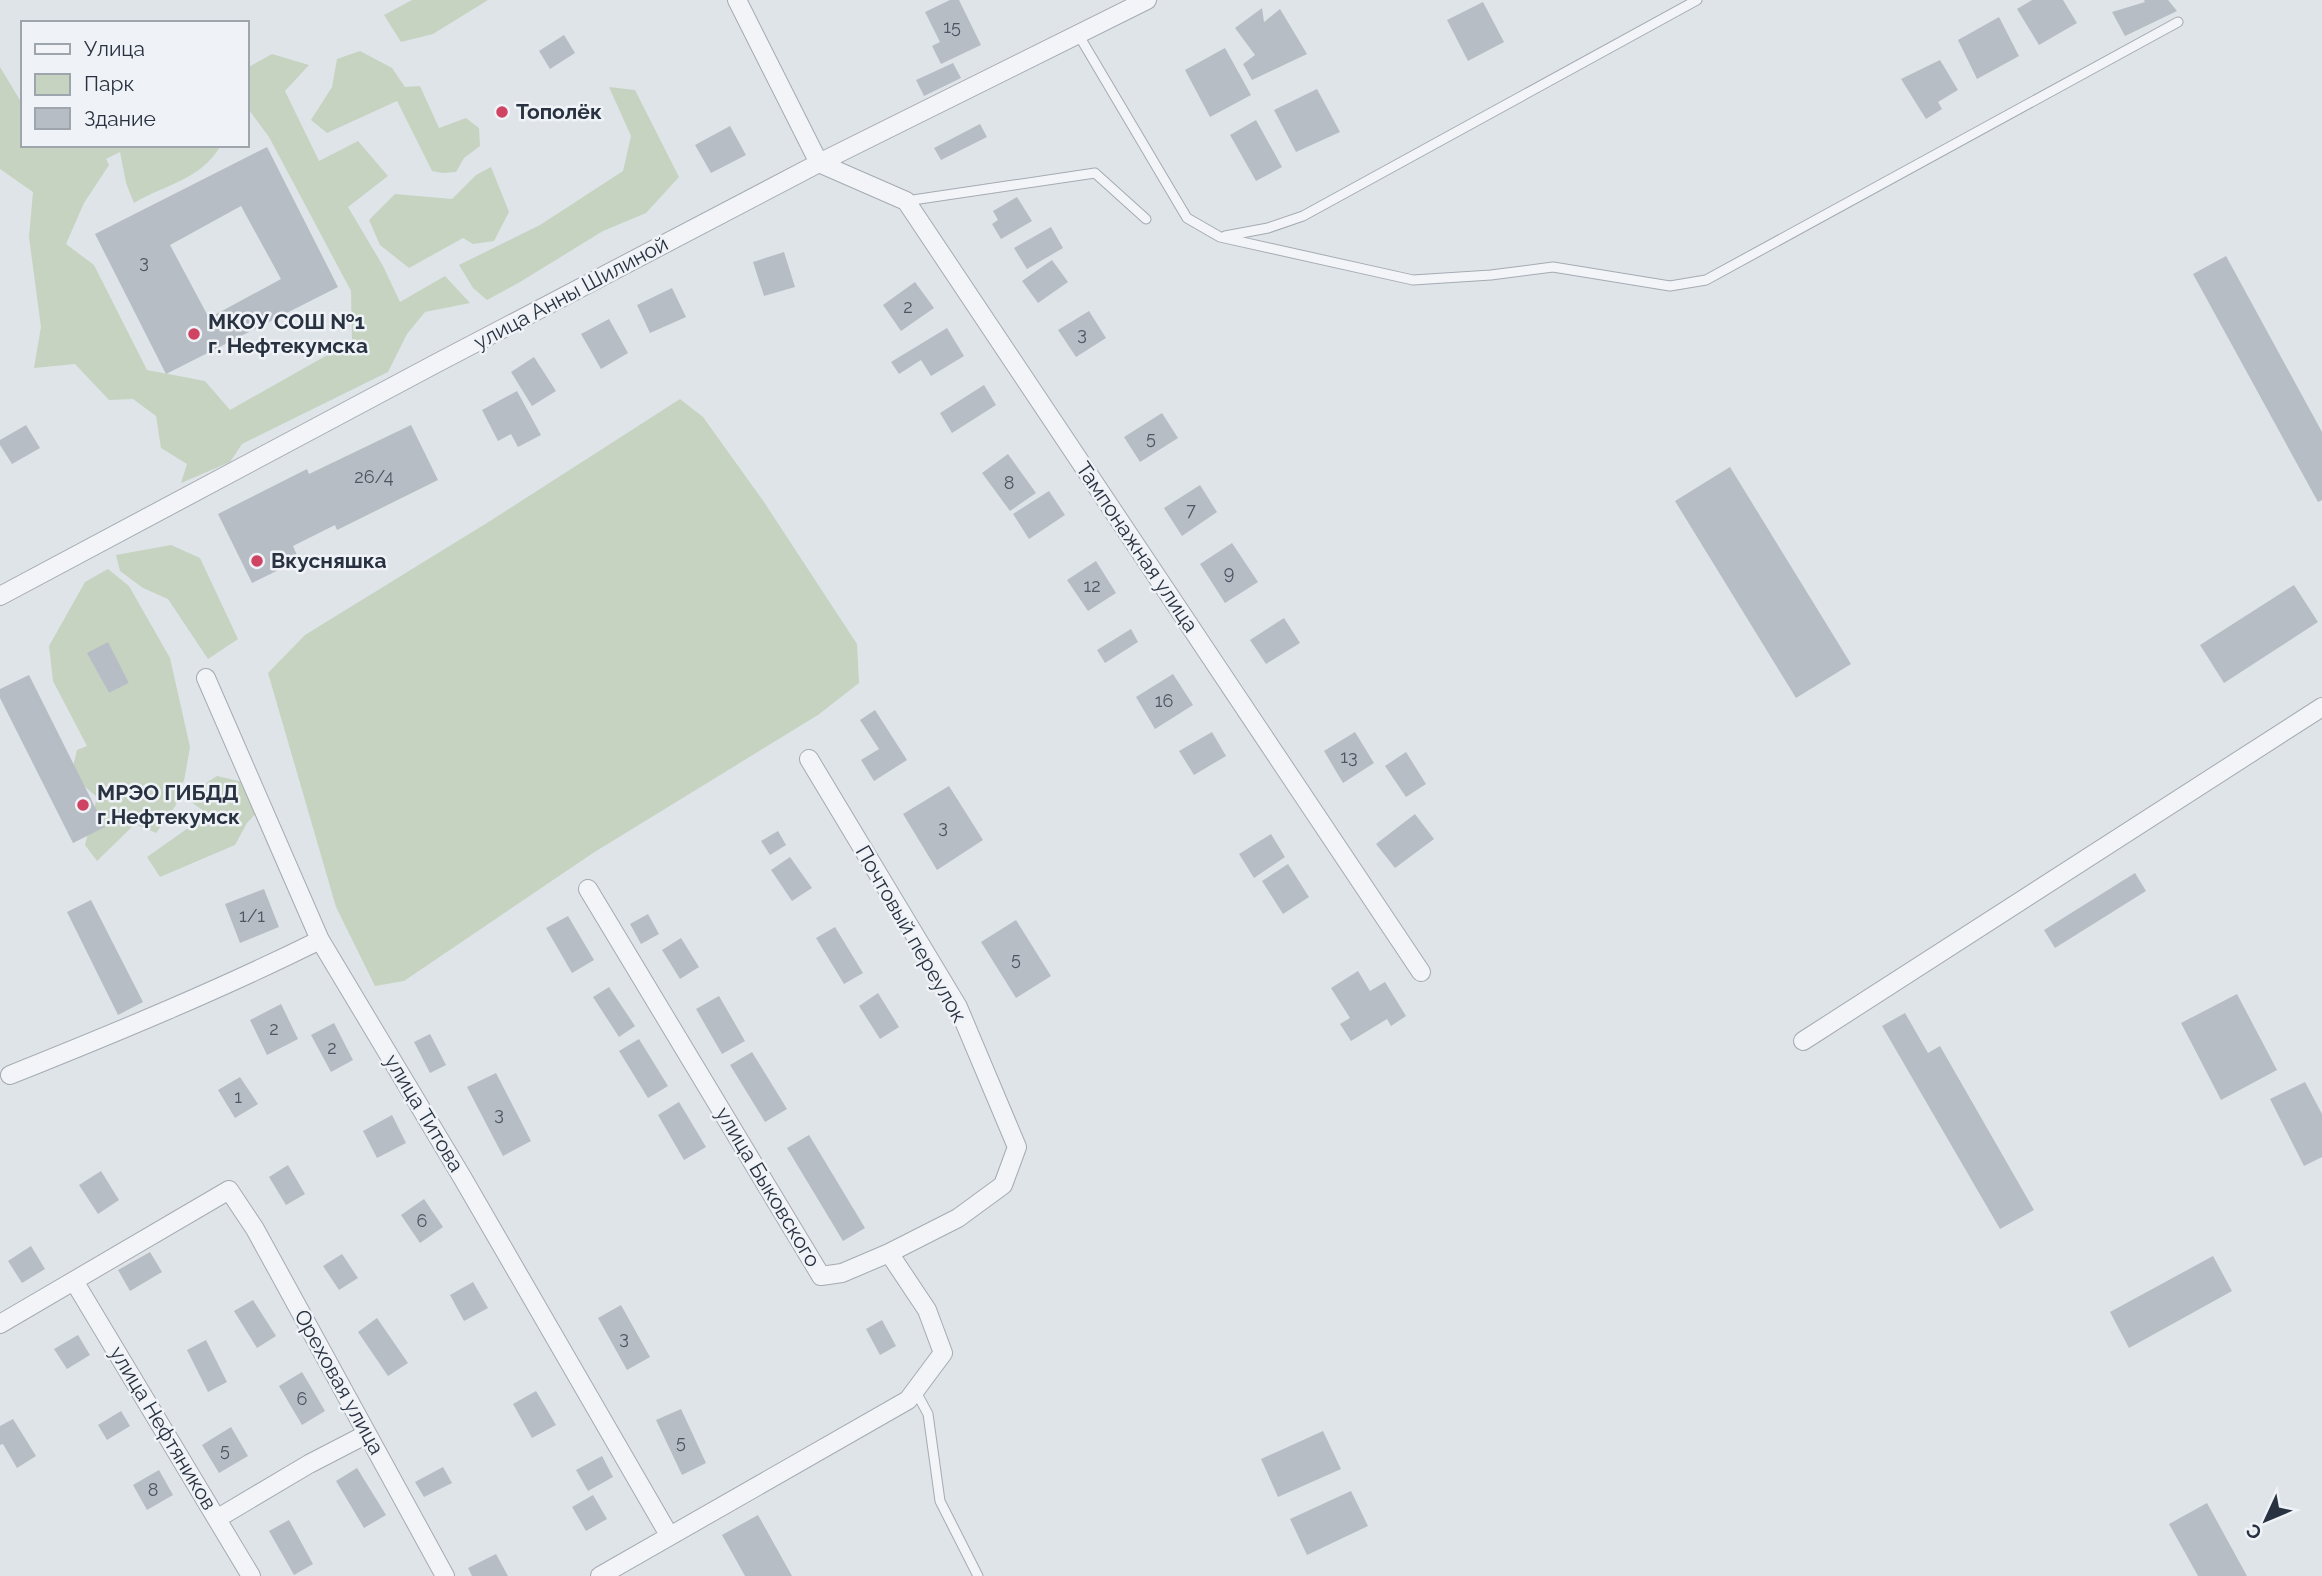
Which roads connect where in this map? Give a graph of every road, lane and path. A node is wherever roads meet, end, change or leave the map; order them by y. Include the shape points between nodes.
1 (737, 0) edge
2 (1147, 0) edge
3 (1697, 0) edge
4 (2178, 22) dead end
5 (1078, 34) junction
6 (819, 163) junction
7 (906, 201) junction
8 (1146, 219) dead end
9 (1220, 237) junction
10 (2, 590) edge
11 (206, 678) dead end
12 (2322, 707) edge
13 (809, 759) dead end
14 (588, 889) dead end
15 (320, 940) junction
16 (1421, 972) dead end
17 (1802, 1041) dead end
18 (10, 1074) dead end
19 (889, 1254) junction
20 (74, 1281) junction
21 (0, 1324) edge
22 (911, 1395) junction
23 (367, 1434) junction
24 (218, 1518) junction
25 (669, 1535) junction
26 (251, 1576) edge
27 (445, 1576) edge
28 (600, 1576) edge
29 (978, 1576) edge

1 - 6 street
2 - 5 street, улица Анны Шилиной
3 - 9 lane via 1303,216
4 - 9 lane via 1706,280 1670,286 1553,267 1413,280
5 - 6 street, улица Анны Шилиной
5 - 9 lane via 1187,219
6 - 7 street
6 - 10 street, улица Анны Шилиной
7 - 8 lane via 1095,173
7 - 16 street, Тампонажная улица
11 - 15 street, улица Титова
12 - 17 street
13 - 19 street, Почтовый переулок via 958,1007 1017,1147 1003,1185 958,1218
14 - 19 street, улица Быковского via 821,1276 842,1273
15 - 18 street via 140,1023
15 - 25 street, улица Титова
19 - 22 street via 927,1310 943,1353
20 - 21 street
20 - 23 street, Ореховая улица via 229,1190
20 - 24 street, улица Нефтяников
22 - 25 street
22 - 29 lane via 928,1414 940,1501
23 - 24 street
23 - 27 street, Ореховая улица
24 - 26 street, улица Нефтяников
25 - 28 street

